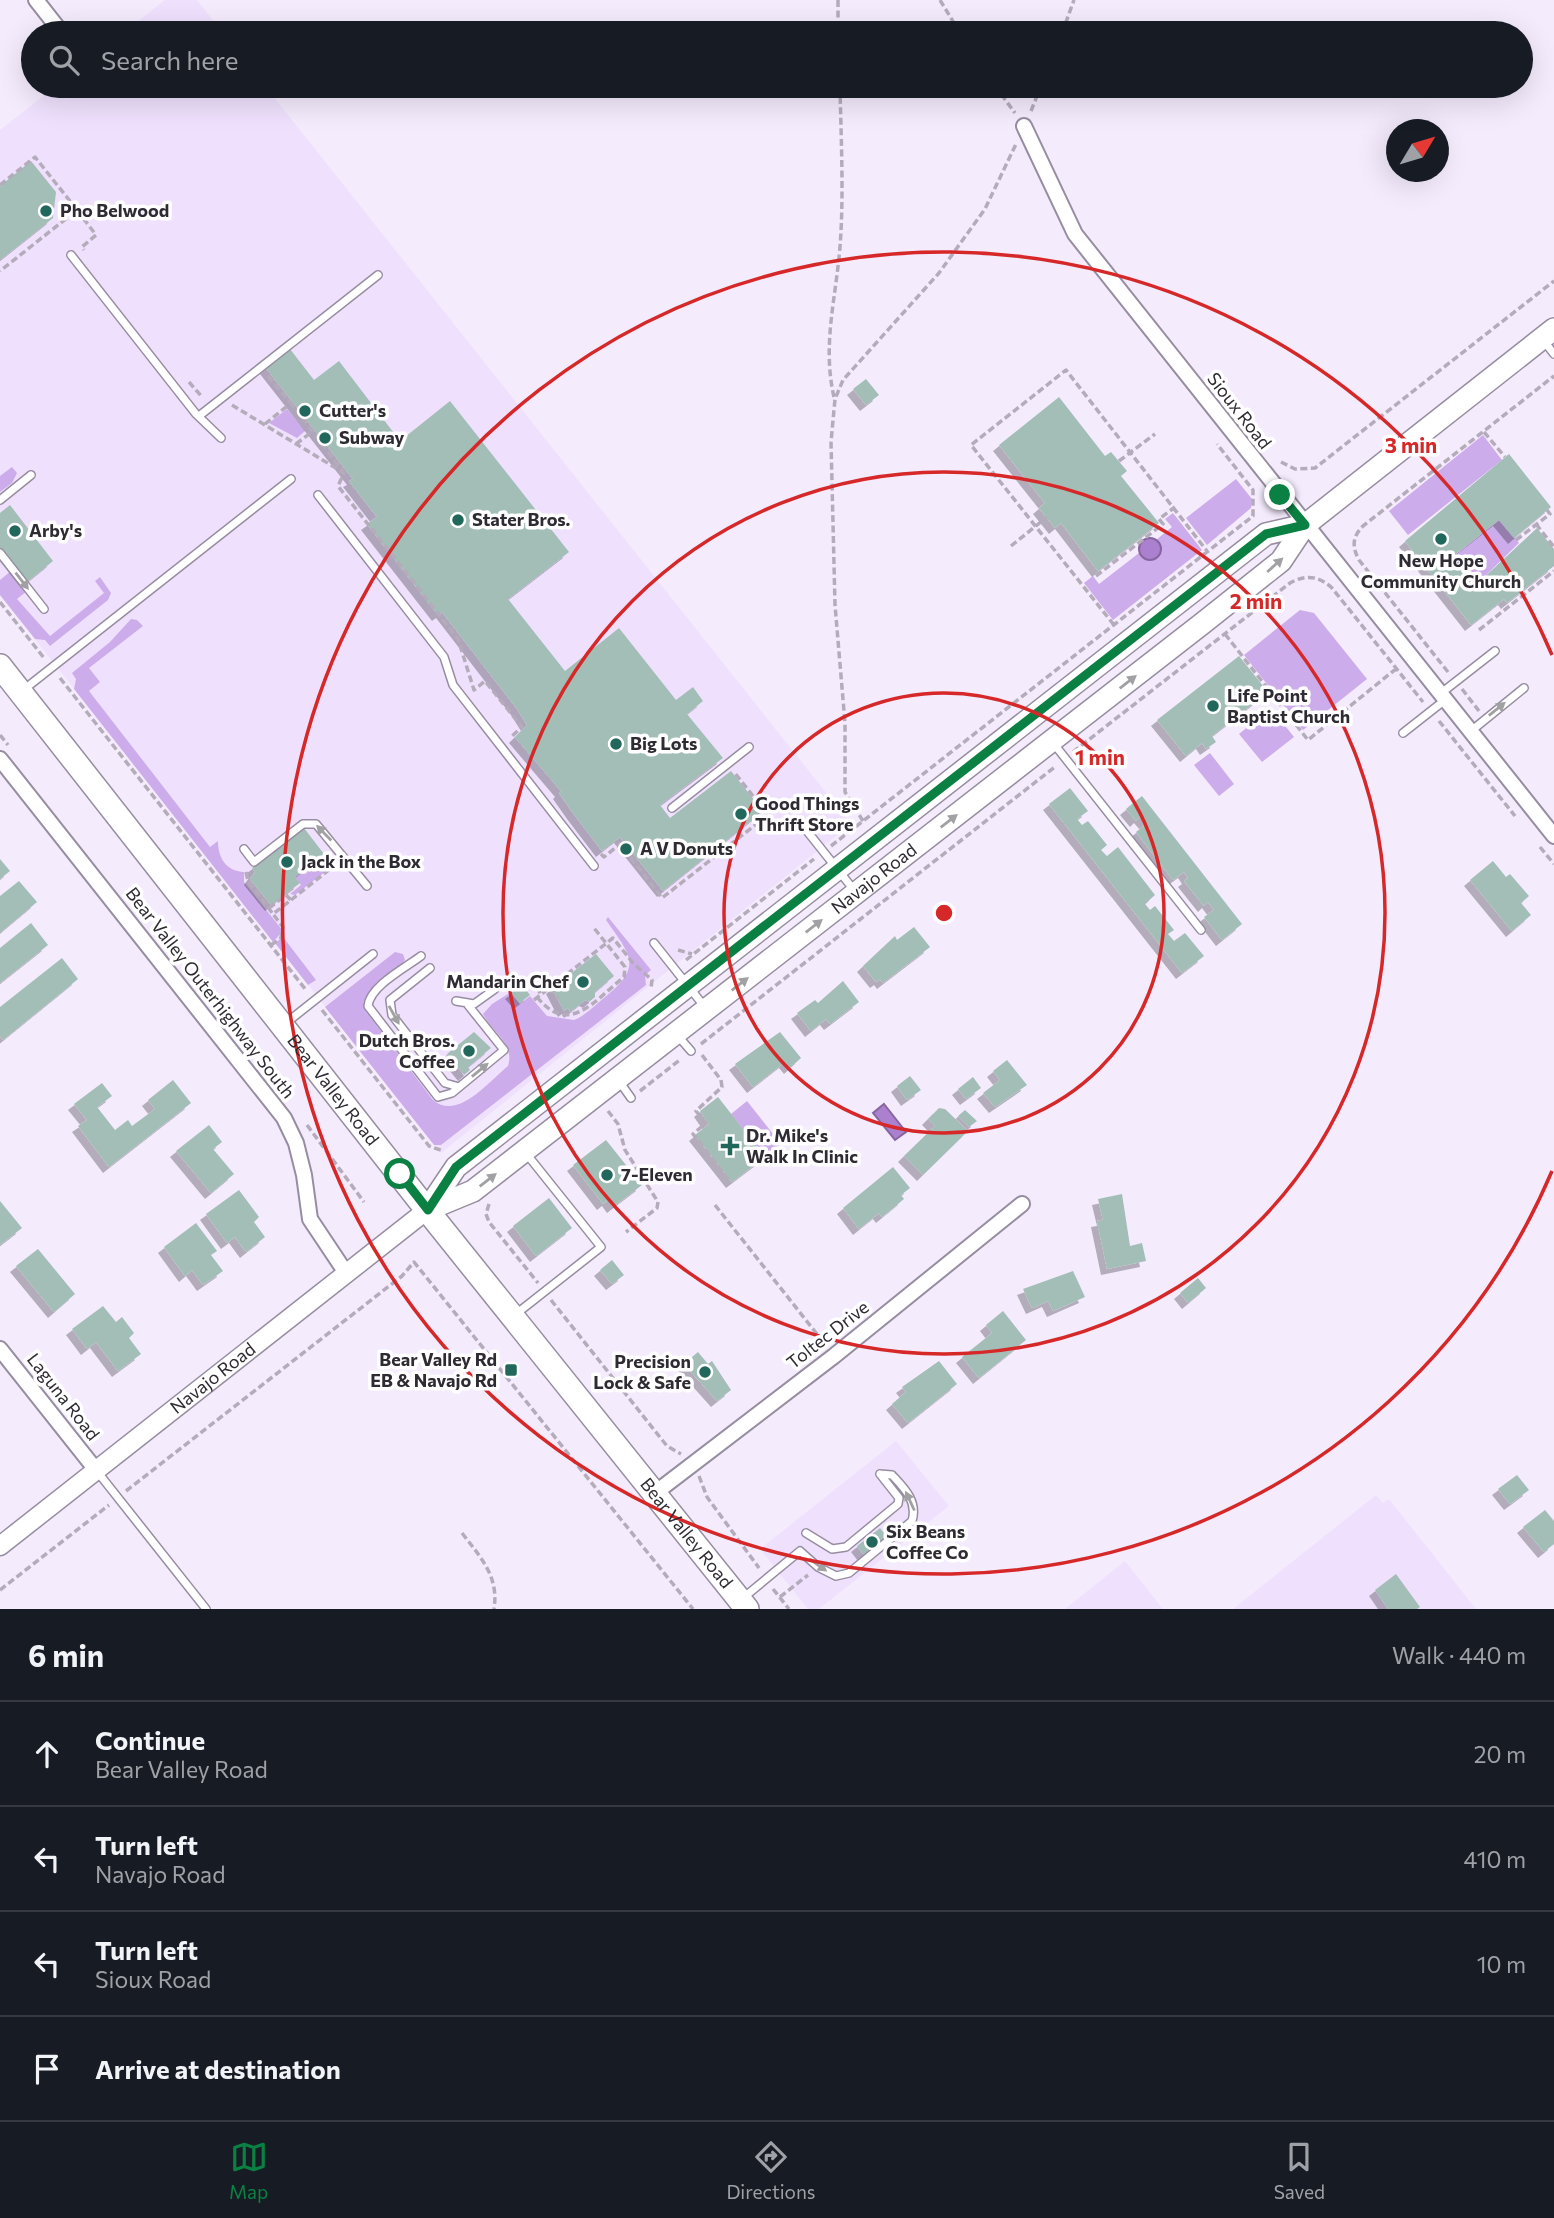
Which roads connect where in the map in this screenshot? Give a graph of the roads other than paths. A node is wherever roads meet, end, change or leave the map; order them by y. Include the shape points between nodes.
1 (36, 0) edge
2 (53, 21) edge
3 (1024, 126) road end
4 (71, 255) dead end
5 (378, 275) dead end
6 (1550, 340) edge
7 (199, 416) junction
8 (221, 438) dead end
9 (31, 475) dead end
10 (291, 479) dead end
11 (318, 495) dead end
12 (0, 500) edge
13 (1305, 525) junction
14 (0, 553) edge
15 (44, 609) dead end
16 (1494, 651) dead end
17 (0, 666) edge
18 (1524, 688) dead end
19 (21, 692) junction
20 (1443, 697) junction
21 (1470, 731) junction
22 (1403, 733) dead end
23 (1052, 741) junction
24 (749, 747) dead end
25 (0, 759) edge
26 (13, 775) junction
27 (0, 785) edge
28 (672, 808) dead end
29 (803, 826) dead end
30 (1554, 836) edge
31 (244, 849) dead end
32 (594, 866) dead end
33 (837, 869) junction
34 (367, 886) dead end
35 (856, 893) junction
36 (1201, 930) dead end
37 (654, 943) dead end
38 (373, 954) dead end
39 (421, 956) dead end
40 (430, 968) dead end
41 (688, 986) junction
42 (495, 989) dead end
43 (456, 1001) dead end
44 (468, 1005) junction
45 (707, 1009) junction
46 (283, 1026) junction
47 (676, 1033) junction
48 (691, 1051) road end
49 (618, 1079) junction
50 (459, 1087) junction
51 (631, 1098) road end
52 (525, 1152) junction
53 (1022, 1204) dead end
54 (428, 1210) junction
55 (346, 1273) junction
56 (513, 1316) junction
57 (0, 1349) edge
58 (96, 1470) junction
59 (655, 1493) junction
60 (806, 1533) dead end
61 (0, 1546) edge
62 (743, 1605) edge
63 (206, 1609) edge

1 - 2 street
3 - 13 street, Sioux Road via 1075,234
4 - 7 lane
5 - 7 lane
6 - 13 main road, Navajo Road
7 - 8 lane
9 - 12 lane
10 - 19 lane
11 - 32 lane via 444,657 453,685
13 - 20 street, Sioux Road
23 -> 13 main road, Navajo Road via 1281,561
13 - 33 main road, Navajo Road via 1266,534
14 -> 15 lane
16 - 20 lane
17 - 19 main road, Bear Valley Road
21 -> 18 lane
19 - 46 main road, Bear Valley Road
20 - 21 street, Sioux Road
20 - 22 lane
21 - 30 street, Sioux Road
35 -> 23 main road, Navajo Road
23 - 36 lane
24 - 28 lane
25 - 26 street, Bear Valley Outerhighway South
26 - 27 street
26 - 55 street, Bear Valley Outerhighway South via 284,1118 296,1143 310,1219
29 - 33 lane
34 -> 31 lane via 316,824 303,824 254,863
33 - 35 lane
33 - 41 main road, Navajo Road
45 -> 35 main road, Navajo Road
37 - 41 lane
38 - 46 lane
39 - 50 lane via 375,991 368,1006 431,1091 439,1097
40 -> 50 lane via 388,1005 445,1083
41 - 45 lane
41 - 54 main road, Navajo Road via 456,1167
42 - 44 lane
43 - 44 lane
50 -> 44 lane via 504,1050
45 - 47 main road, Navajo Road
46 - 54 main road, Bear Valley Road
47 - 48 lane
47 - 49 main road, Navajo Road
49 - 51 lane
49 - 52 main road, Navajo Road
54 -> 52 main road, Navajo Road via 473,1191
52 - 56 lane via 601,1247
53 - 59 street, Toltec Drive
54 - 55 street, Navajo Road
54 - 56 main road, Bear Valley Road
55 - 58 street, Navajo Road
56 - 59 main road, Bear Valley Road
57 - 58 street, Laguna Road
58 - 61 street, Navajo Road
58 - 63 lane
59 - 62 main road, Bear Valley Road
62 -> 60 lane via 766,1578 800,1551 836,1577 849,1573 912,1521 915,1512 910,1496 891,1475 880,1474 899,1498 898,1504 846,1547 832,1549

